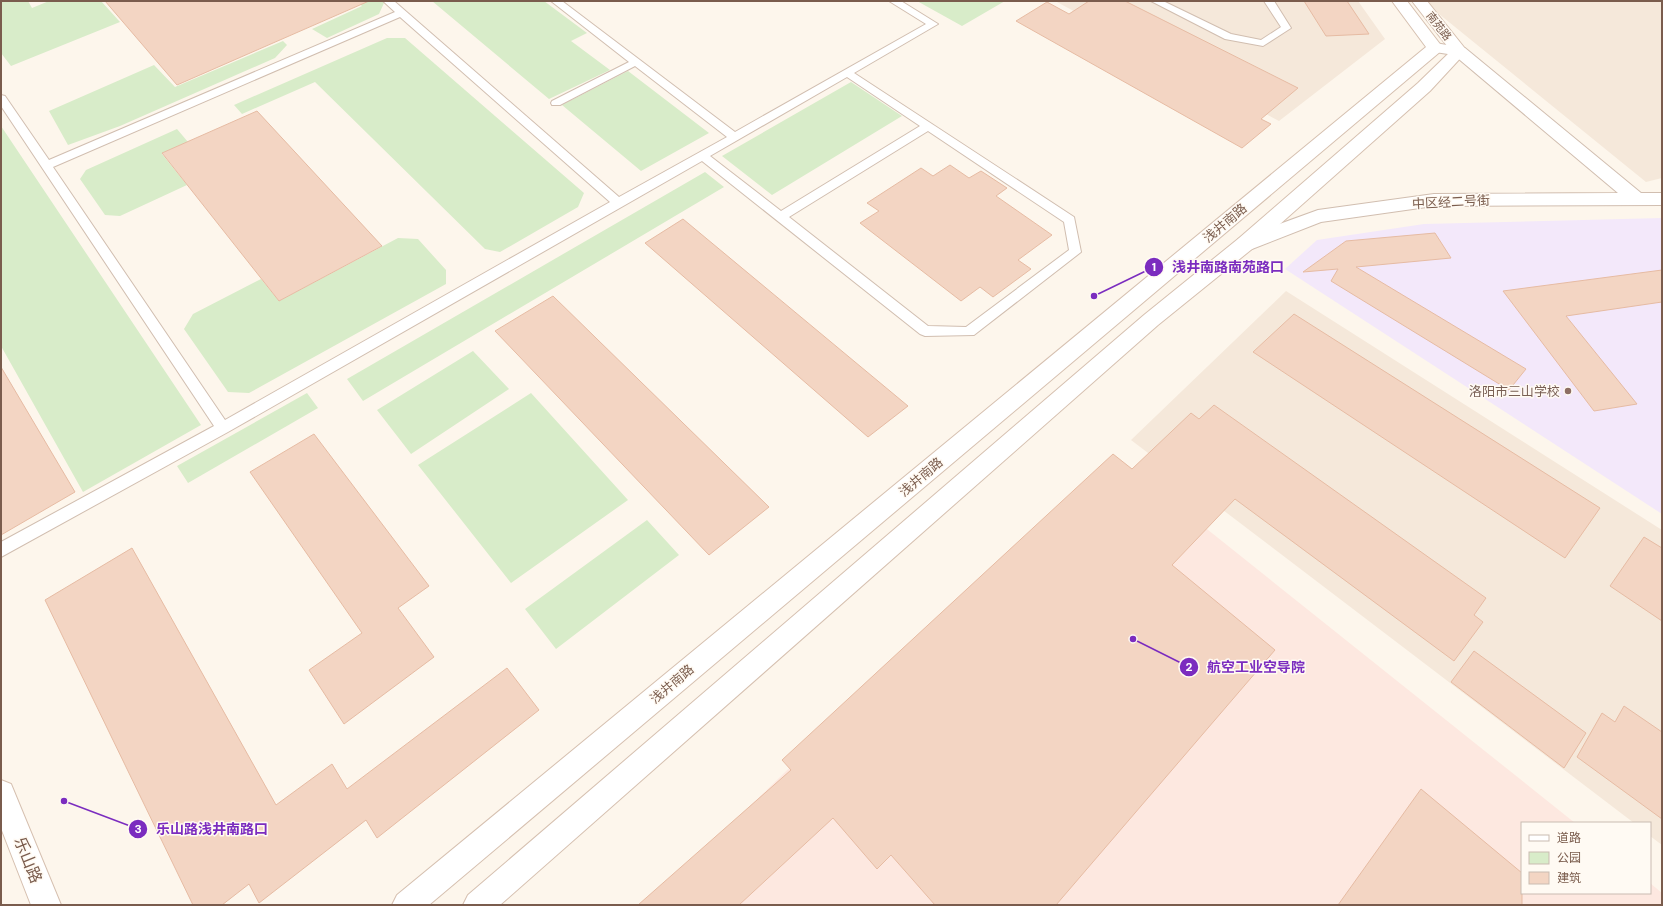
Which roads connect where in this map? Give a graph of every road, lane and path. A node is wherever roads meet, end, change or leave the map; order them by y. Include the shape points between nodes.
1 (388, 1) edge
2 (556, 1) edge
3 (894, 1) edge
4 (1269, 1) edge
5 (1399, 1) edge
6 (1419, 1) edge
7 (1161, 2) edge
8 (401, 13) junction
9 (1449, 52) junction
10 (636, 62) junction
11 (847, 73) junction
12 (1, 98) edge
13 (556, 103) dead end
14 (928, 126) junction
15 (734, 137) junction
16 (702, 155) junction
17 (46, 166) junction
18 (1662, 199) edge
19 (1631, 200) junction
20 (618, 203) junction
21 (781, 218) junction
22 (1245, 244) junction
23 (223, 428) junction
24 (1, 550) edge
25 (1, 794) edge
26 (46, 905) edge
27 (407, 905) edge
28 (478, 905) edge

1 - 8 lane
2 - 10 lane
3 - 11 lane via 933,24
4 - 7 lane via 1286,28 1263,43 1228,37
5 - 9 street, 南苑路
6 - 9 street, 南苑路
8 - 17 lane
8 - 20 lane
9 - 19 street
9 - 22 street via 1424,86
9 - 27 street, 浅井南路
10 - 13 lane
10 - 15 lane
11 - 14 lane
11 - 15 lane
12 - 17 lane
14 - 21 lane
14 - 21 lane via 1070,220 1075,252 969,332 925,331
15 - 16 lane
16 - 20 lane
16 - 21 lane
17 - 23 lane
18 - 19 street, 中区经二号街
19 - 22 street, 中区经二号街 via 1434,200 1318,216
20 - 23 lane
22 - 28 street via 1151,320
23 - 24 lane
25 - 26 street, 乐山路

